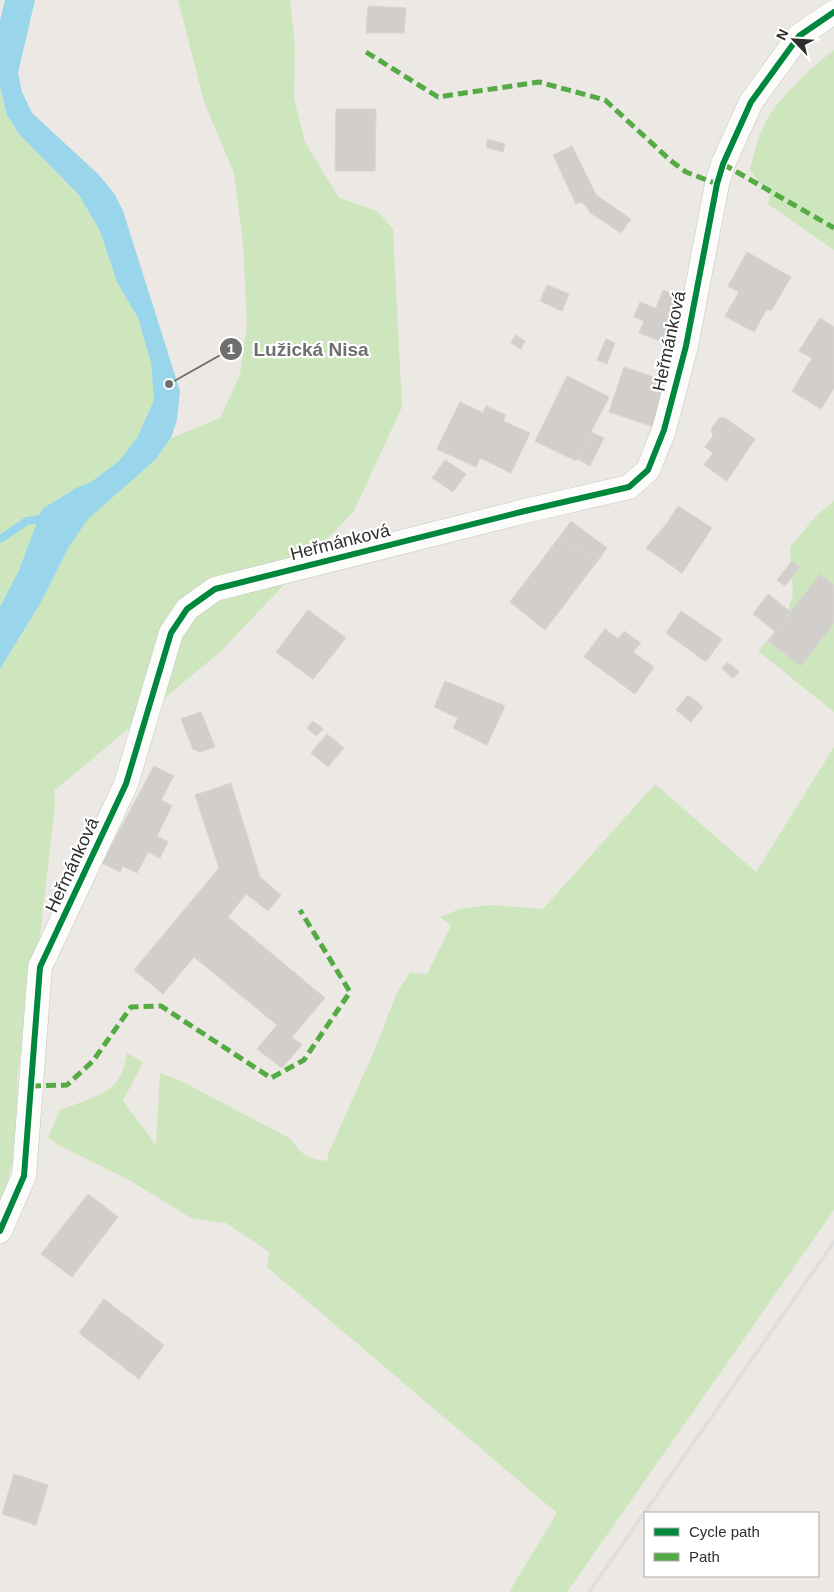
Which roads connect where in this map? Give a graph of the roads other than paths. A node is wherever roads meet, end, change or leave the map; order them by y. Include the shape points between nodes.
1 (834, 12) edge
2 (0, 1231) edge

1 - 2 street, Heřmánková via 799,36 751,102 724,164 717,184 686,346 664,430 648,470 629,487 215,589 187,609 171,633 126,784 40,967 24,1176

